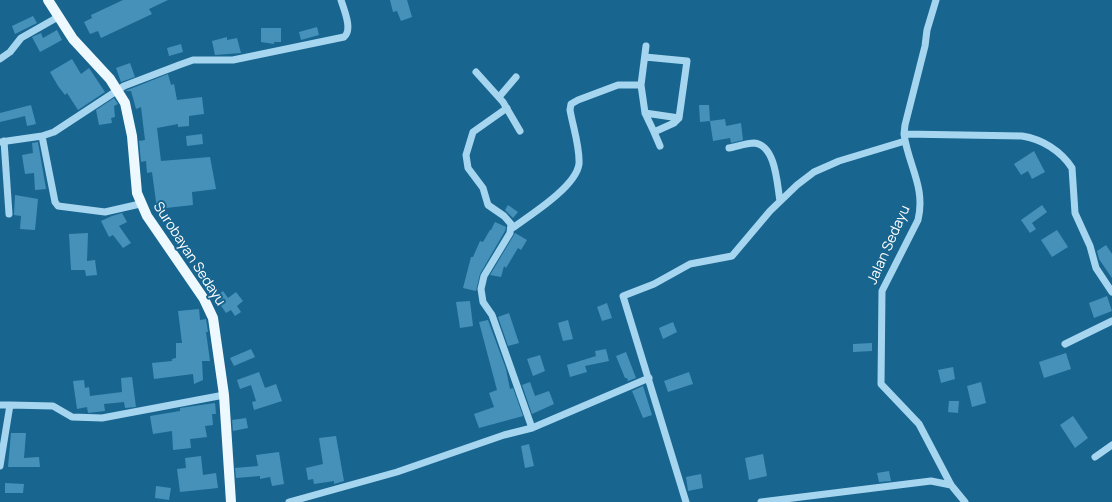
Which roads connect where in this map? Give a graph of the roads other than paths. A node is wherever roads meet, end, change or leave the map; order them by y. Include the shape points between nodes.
1 (48, 0) edge
2 (341, 0) edge
3 (936, 0) edge
4 (58, 17) junction
5 (646, 46) dead end
6 (645, 57) junction
7 (0, 59) edge
8 (476, 72) dead end
9 (516, 77) dead end
10 (641, 85) junction
11 (117, 90) junction
12 (499, 97) junction
13 (507, 108) junction
14 (645, 114) junction
15 (678, 118) junction
16 (520, 131) dead end
17 (654, 132) junction
18 (42, 136) junction
19 (904, 138) junction
20 (2, 142) edge
21 (660, 146) dead end
22 (729, 148) dead end
23 (780, 201) junction
24 (140, 204) junction
25 (9, 214) dead end
26 (511, 229) junction
27 (1112, 292) edge
28 (1112, 321) edge
29 (1065, 344) dead end
30 (649, 378) junction
31 (224, 395) junction
32 (0, 405) edge
33 (10, 405) junction
34 (532, 428) junction
35 (1112, 445) edge
36 (1095, 457) dead end
37 (0, 466) edge
38 (951, 484) junction
39 (820, 495) junction
40 (231, 502) edge
41 (289, 502) edge
42 (686, 502) edge
43 (761, 502) edge
44 (828, 502) edge
45 (965, 502) edge

1 - 4 main road, Surobayan Sedayu
2 - 11 street via 349,29 344,37 233,60 193,60
3 - 19 street, Jalan Sedayu
4 - 7 street via 21,38 10,52
4 - 11 main road, Surobayan Sedayu
5 - 6 street
6 - 10 street
6 - 15 street via 687,61
8 - 12 street
9 - 12 street
10 - 14 street
10 - 26 street via 618,85 571,104 578,154 576,173 558,194
11 - 18 street via 54,132
11 - 24 main road, Surobayan Sedayu via 128,114
12 - 13 street
13 - 16 street
13 - 26 street via 473,132 466,162 483,188 488,205 508,219
14 - 15 street
14 - 17 street
15 - 17 street via 674,123
17 - 21 street
18 - 20 street
18 - 24 street via 55,202 58,206 105,212
19 - 23 street via 814,172
19 - 27 street via 1022,136 1041,140 1048,145 1072,168 1075,213 1090,246 1096,268
19 - 38 street, Jalan Sedayu via 921,197 921,208 918,220 882,291 881,384 919,424
20 - 25 street
22 - 23 street via 753,143 767,149 771,156
23 - 30 street via 732,256 690,264 654,284 623,296
24 - 31 main road, Surobayan Sedayu via 210,308
26 - 34 street via 484,276 481,289 483,302 492,315
28 - 29 street
30 - 34 street
30 - 42 street
31 - 33 street via 102,418 72,417 53,406
31 - 40 main road, Surobayan Sedayu
32 - 33 street
33 - 37 street
34 - 41 street via 504,435 397,472
35 - 36 street
38 - 39 street via 931,481
38 - 45 street, Jalan Sedayu
39 - 43 street
39 - 44 street

